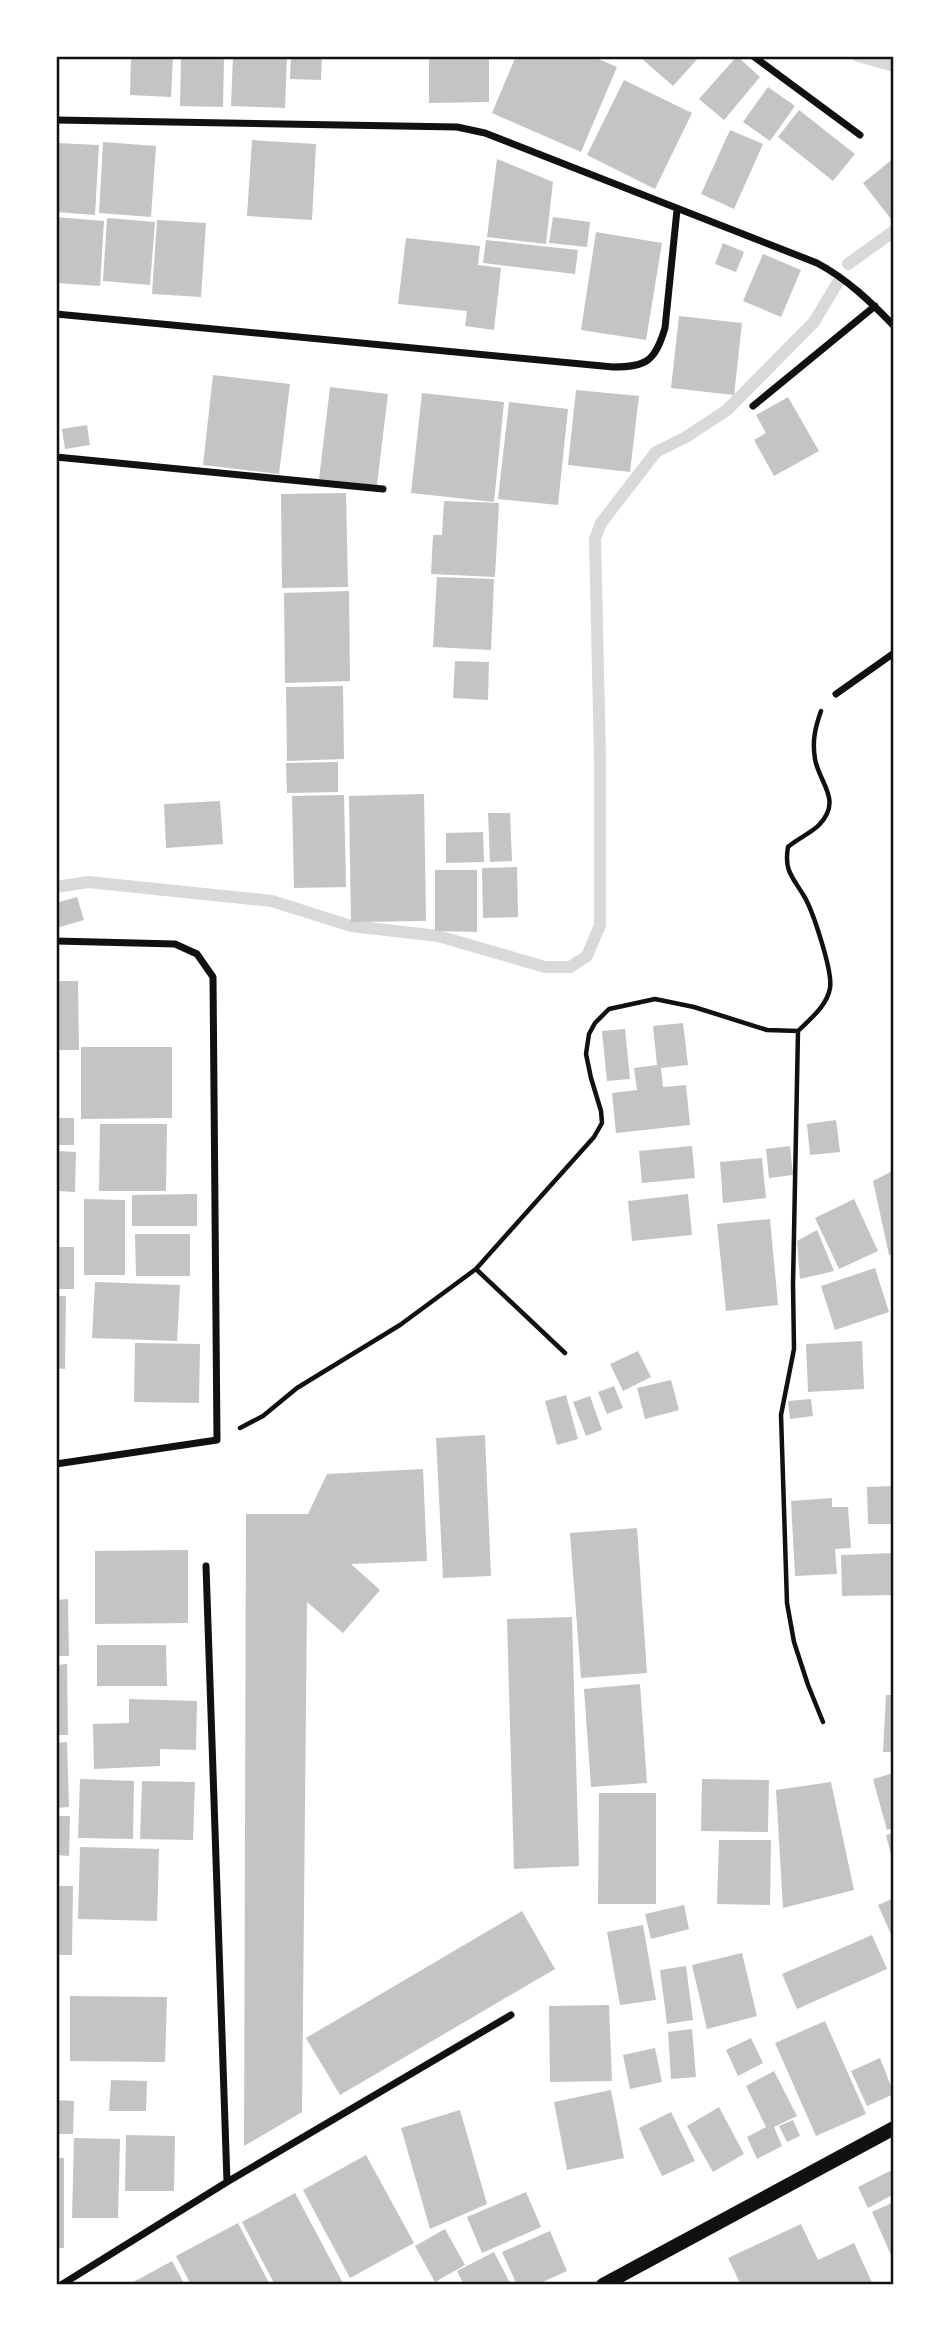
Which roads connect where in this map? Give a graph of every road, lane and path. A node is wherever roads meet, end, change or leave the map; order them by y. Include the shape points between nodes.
1 (753, 56) edge
2 (56, 120) edge
3 (860, 135) dead end
4 (677, 210) junction
5 (874, 306) junction
6 (56, 313) edge
7 (894, 326) edge
8 (753, 406) dead end
9 (56, 457) edge
10 (383, 489) dead end
11 (894, 653) edge
12 (836, 694) joint
13 (56, 941) edge
14 (798, 1031) junction
15 (476, 1269) junction
16 (565, 1353) dead end
17 (217, 1440) junction
18 (56, 1464) edge
19 (206, 1566) dead end
20 (823, 1722) dead end
21 (511, 2015) dead end
22 (894, 2128) edge
23 (227, 2182) junction
24 (61, 2285) edge
25 (603, 2285) edge

1 - 3 street
2 - 4 street via 457,127 515,144
4 - 5 street via 817,263
4 - 6 street via 665,328 649,362 634,367
5 - 7 street
5 - 8 street
9 - 10 street
11 - 12 street
12 - 14 path via 820,712 813,737 830,807 819,825 788,847 785,862 822,939 830,988 821,1008
13 - 17 street via 175,944 197,954 213,976
14 - 15 path via 739,1024 655,999 609,1009 589,1034 586,1054 602,1123 594,1138
14 - 20 path via 794,1349 781,1415 787,1603 794,1642
15 - 16 path
15 - 17 path via 400,1325 297,1388 263,1416
17 - 18 street
19 - 23 street
21 - 23 street
22 - 25 main road
23 - 24 street

